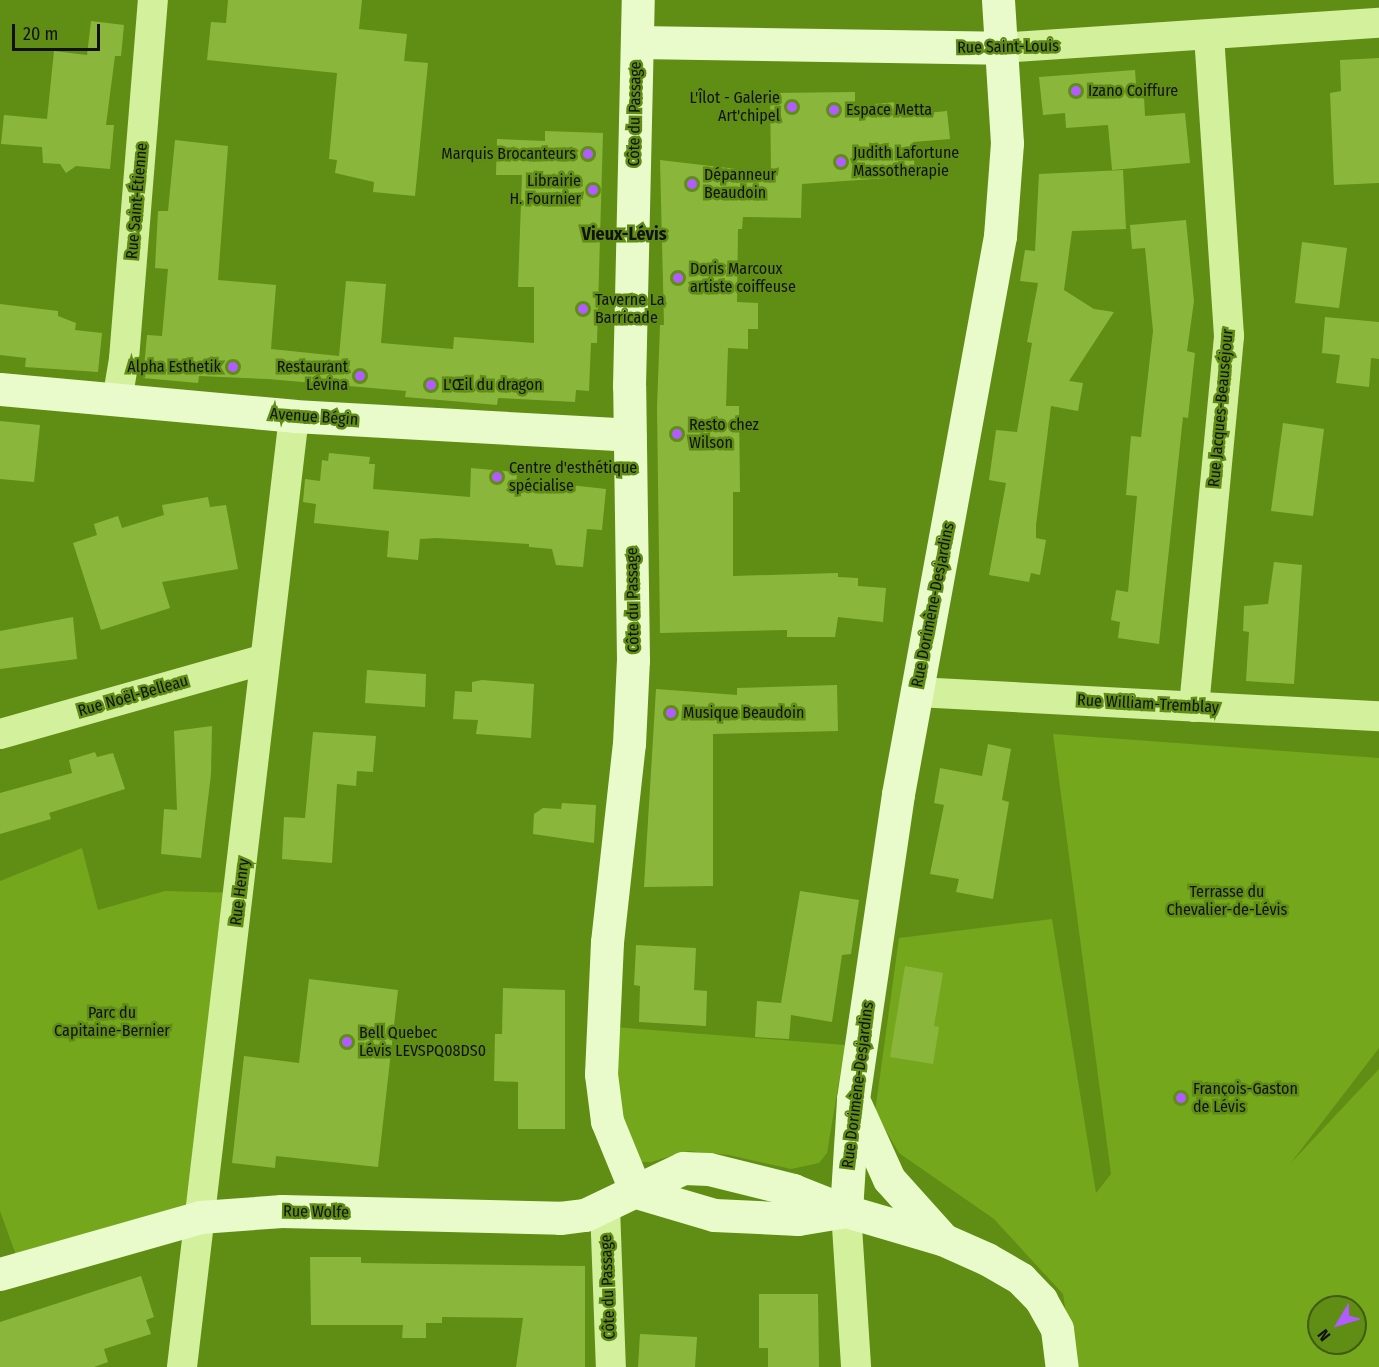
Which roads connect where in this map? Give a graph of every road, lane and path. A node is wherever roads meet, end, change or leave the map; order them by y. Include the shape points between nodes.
1 (153, 0) edge
2 (638, 0) edge
3 (998, 0) edge
4 (1379, 23) edge
5 (1209, 36) junction
6 (637, 42) junction
7 (999, 48) junction
8 (0, 389) edge
9 (117, 401) junction
10 (294, 416) junction
11 (629, 435) junction
12 (266, 659) junction
13 (916, 692) junction
14 (1194, 707) junction
15 (1379, 716) edge
16 (0, 734) edge
17 (853, 1099) junction
18 (636, 1192) junction
19 (605, 1207) junction
20 (846, 1211) junction
21 (201, 1217) junction
22 (942, 1239) junction
23 (0, 1274) edge
24 (182, 1367) edge
25 (611, 1367) edge
26 (856, 1367) edge
27 (1062, 1367) edge

1 - 9 street, Rue Saint-Étienne via 124,358
2 - 6 main road, Côte du Passage
3 - 7 main road, Rue Dorimène-Desjardins
4 - 5 street, Rue Saint-Louis
5 - 7 street, Rue Saint-Louis
5 - 14 street, Rue Jacques-Beauséjour via 1229,336
6 - 7 main road, Rue Saint-Louis
6 - 11 main road, Côte du Passage
7 - 13 main road, Rue Dorimène-Desjardins via 1007,143 1000,236
8 - 9 main road, Avenue Bégin
9 - 10 main road, Avenue Bégin
10 - 11 main road, Avenue Bégin
10 - 12 street, Rue Henry
11 - 18 main road, Côte du Passage via 633,660 629,744 607,942 601,1074 607,1121
12 - 16 street, Rue Noël-Belleau
12 - 21 street, Rue Henry
13 - 14 street, Rue William-Tremblay
13 - 17 main road, Rue Dorimène-Desjardins
14 - 15 street, Rue William-Tremblay
17 - 20 main road, Rue Dorimène-Desjardins
17 - 22 main road via 889,1179
18 - 19 main road, Rue Wolfe
18 - 20 main road via 714,1215 798,1220
18 - 20 main road, Rue Wolfe via 683,1168 709,1169 793,1190
19 - 21 main road, Rue Wolfe via 585,1215 560,1218 282,1211
19 - 25 street, Côte du Passage
20 - 22 main road, Rue Wolfe
20 - 26 street
21 - 23 main road, Rue Wolfe
21 - 24 street, Rue Henry
22 - 27 main road via 1021,1279 1041,1300 1057,1329

